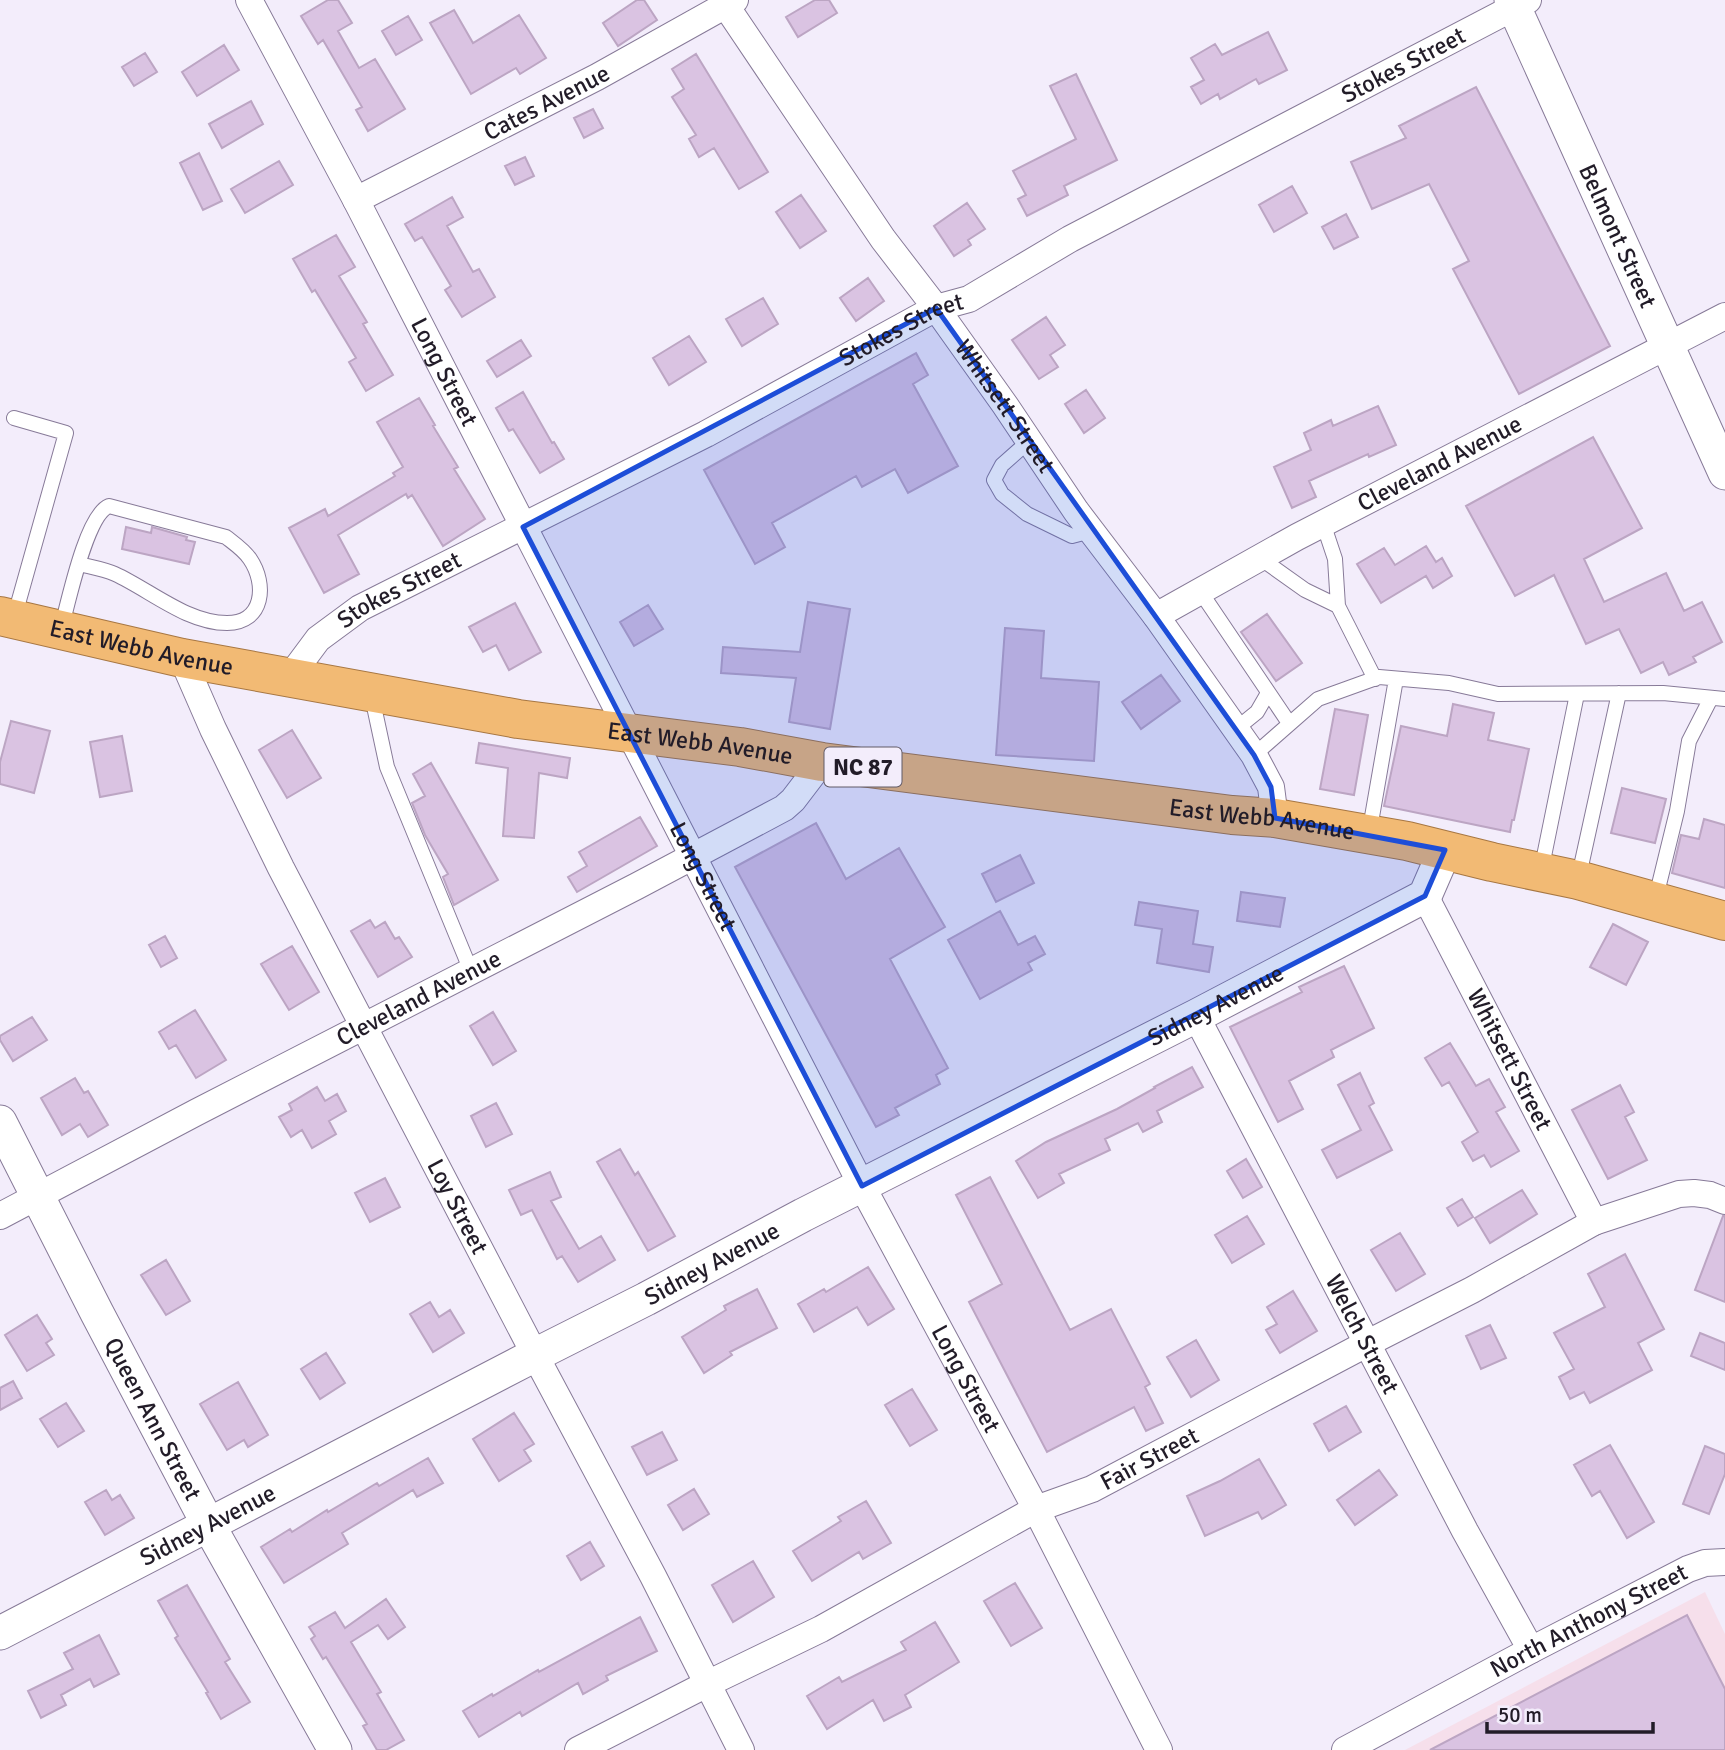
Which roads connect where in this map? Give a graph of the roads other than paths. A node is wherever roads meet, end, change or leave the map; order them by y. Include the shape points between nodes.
1 (249, 0) edge
2 (727, 2) edge
3 (1518, 3) edge
4 (356, 200) junction
5 (936, 308) junction
6 (1725, 316) edge
7 (1668, 346) junction
8 (14, 418) dead end
9 (1029, 441) junction
10 (1725, 473) edge
11 (1323, 523) junction
12 (523, 527) junction
13 (1091, 531) junction
14 (1260, 558) junction
15 (79, 564) junction
16 (1200, 591) junction
17 (1338, 606) junction
18 (1156, 616) junction
19 (7, 618) edge
20 (61, 630) junction
21 (182, 658) junction
22 (289, 677) junction
23 (1375, 679) junction
24 (1396, 679) junction
25 (371, 692) junction
26 (1268, 693) junction
27 (1577, 694) junction
28 (1619, 694) junction
29 (1718, 698) edge
30 (1289, 723) junction
31 (1236, 729) junction
32 (630, 734) junction
33 (1254, 755) junction
34 (822, 762) junction
35 (1275, 818) junction
36 (1369, 835) junction
37 (1445, 850) junction
38 (692, 857) junction
39 (1541, 872) junction
40 (1578, 880) junction
41 (1425, 896) junction
42 (1655, 902) junction
43 (1725, 921) edge
44 (471, 971) junction
45 (1196, 1016) junction
46 (363, 1027) junction
47 (0, 1122) edge
48 (862, 1186) junction
49 (39, 1196) junction
50 (1725, 1201) edge
51 (0, 1216) edge
52 (1594, 1222) junction
53 (1368, 1343) junction
54 (535, 1355) junction
55 (1036, 1509) junction
56 (208, 1524) junction
57 (1725, 1562) edge
58 (0, 1633) edge
59 (1531, 1650) junction
60 (708, 1684) junction
61 (335, 1750) edge
62 (578, 1750) edge
63 (741, 1750) edge
64 (1160, 1750) edge
65 (1345, 1750) edge

1 - 4 street, Long Street
2 - 4 street, Cates Avenue via 597,77
2 - 5 street, Whitsett Street via 883,239
3 - 5 street, Stokes Street via 1070,239 969,299
3 - 7 street, Belmont Street
4 - 12 street, Long Street
5 - 9 street, Whitsett Street
5 - 12 street, Stokes Street
6 - 7 street, Cleveland Avenue
7 - 10 street, Belmont Street
7 - 11 street, Cleveland Avenue
8 - 19 lane via 66,433
9 - 13 street, Whitsett Street
9 - 13 lane via 1002,465 994,480 1002,495 1027,514 1072,536
11 - 14 street, Cleveland Avenue
11 - 17 lane via 1335,559
12 - 22 street, Stokes Street via 360,608 318,639
12 - 32 street, Long Street
13 - 18 street, Whitsett Street
14 - 16 street, Cleveland Avenue
14 - 17 lane via 1305,590
15 - 15 lane via 97,516 109,506 226,537 255,569 259,598 248,617 237,622 215,621 175,607 113,573
15 - 20 lane
16 - 18 street, Cleveland Avenue
16 - 26 lane
17 - 23 lane
18 - 31 street, Whitsett Street
19 - 20 highway, East Webb Avenue / NC 87
20 - 21 highway, East Webb Avenue / NC 87
21 - 22 highway, East Webb Avenue / NC 87
21 - 46 street, Loy Street via 247,799
22 - 25 highway, East Webb Avenue / NC 87
23 - 24 lane
23 - 30 lane via 1318,699
24 - 27 lane via 1449,683 1498,694
24 - 36 lane
25 - 32 highway, East Webb Avenue / NC 87
25 - 44 lane via 387,766
26 - 30 lane
26 - 31 lane via 1257,712
27 - 28 lane
27 - 39 lane
28 - 29 lane
28 - 40 lane
29 - 42 lane via 1689,741
30 - 33 lane
31 - 33 street, Whitsett Street
32 - 34 highway, East Webb Avenue / NC 87
32 - 38 street, Long Street
33 - 35 street, Whitsett Street via 1271,787
34 - 35 highway, East Webb Avenue / NC 87
34 - 38 street, Cleveland Avenue via 783,808
35 - 36 highway, East Webb Avenue / NC 87
36 - 37 highway, East Webb Avenue / NC 87
37 - 39 highway, East Webb Avenue / NC 87
37 - 41 street
38 - 44 street, Cleveland Avenue
38 - 48 street, Long Street
39 - 40 highway, East Webb Avenue / NC 87
40 - 42 highway, East Webb Avenue / NC 87
41 - 45 street, Sidney Avenue
41 - 52 street, Whitsett Street
42 - 43 highway, East Webb Avenue / NC 87
44 - 46 street, Cleveland Avenue
45 - 48 street, Sidney Avenue
45 - 53 street, Welch Street
46 - 49 street, Cleveland Avenue
46 - 54 street, Loy Street
47 - 49 street, Queen Ann Street
48 - 54 street, Sidney Avenue
48 - 55 street, Long Street
49 - 51 street, Cleveland Avenue
49 - 56 street, Queen Ann Street
50 - 52 street, Fair Street via 1710,1195 1679,1194
52 - 53 street, Fair Street
53 - 55 street, Fair Street via 1092,1489
53 - 59 street, Welch Street
54 - 56 street, Sidney Avenue
54 - 60 street, Loy Street
55 - 60 street, Fair Street via 821,1629
55 - 64 street, Long Street
56 - 58 street, Sidney Avenue
56 - 61 street, Queen Ann Street
57 - 59 street, North Anthony Street via 1688,1569
59 - 65 street, North Anthony Street
60 - 62 street, Fair Street
60 - 63 street, Loy Street

